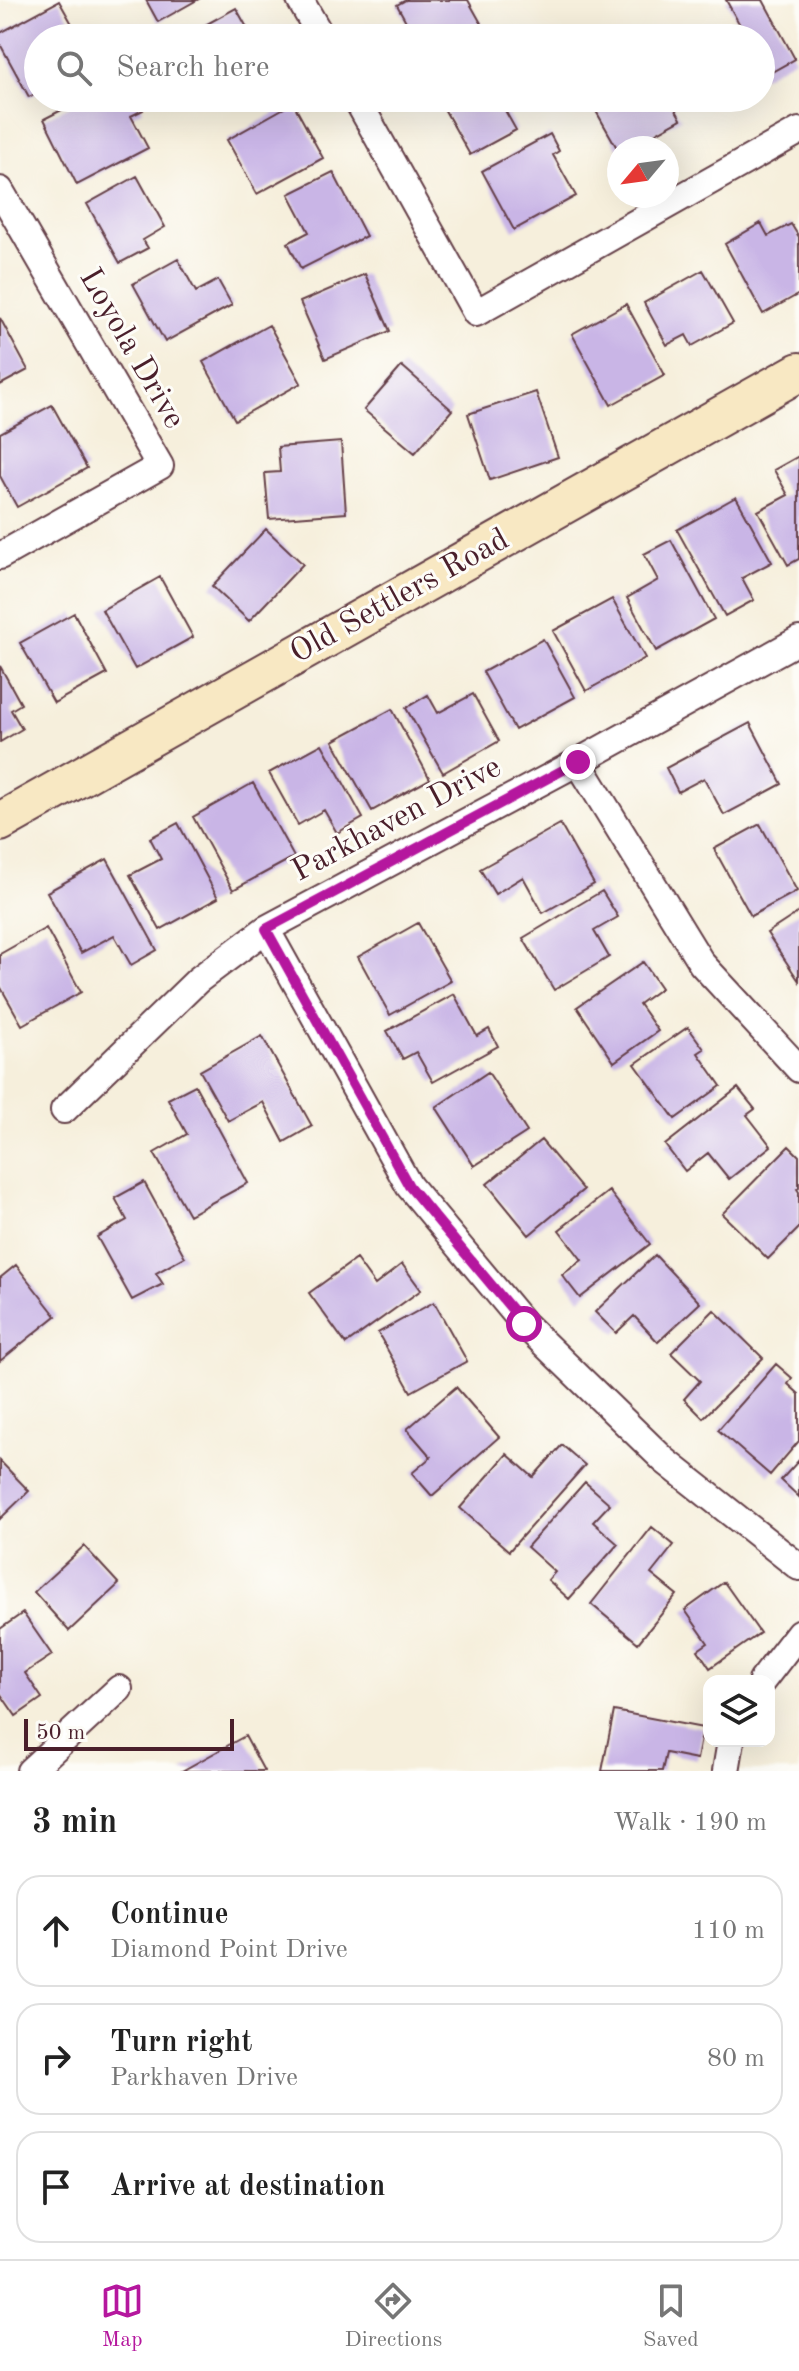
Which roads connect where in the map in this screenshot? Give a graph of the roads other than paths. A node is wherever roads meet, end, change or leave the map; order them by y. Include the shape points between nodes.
1 (300, 0) edge
2 (314, 24) edge
3 (364, 112) edge
4 (799, 131) edge
5 (0, 190) edge
6 (799, 372) edge
7 (0, 556) edge
8 (799, 640) edge
9 (578, 762) junction
10 (0, 822) edge
11 (266, 929) junction
12 (799, 1069) edge
13 (64, 1110) dead end
14 (799, 1567) edge
15 (799, 1633) edge
16 (767, 1675) edge
17 (119, 1689) dead end
18 (730, 1747) edge
19 (30, 1771) edge
20 (726, 1771) edge

1 - 2 street
3 - 4 street via 476,313
5 - 7 street, Loyola Drive via 160,466
6 - 10 main road, Old Settlers Road
8 - 9 street, Parkhaven Drive
9 - 11 street, Parkhaven Drive
9 - 12 street via 702,964
11 - 13 street, Parkhaven Drive via 198,980
11 - 14 street via 409,1186 514,1313 664,1460
15 - 16 street
17 - 19 street
18 - 20 street

